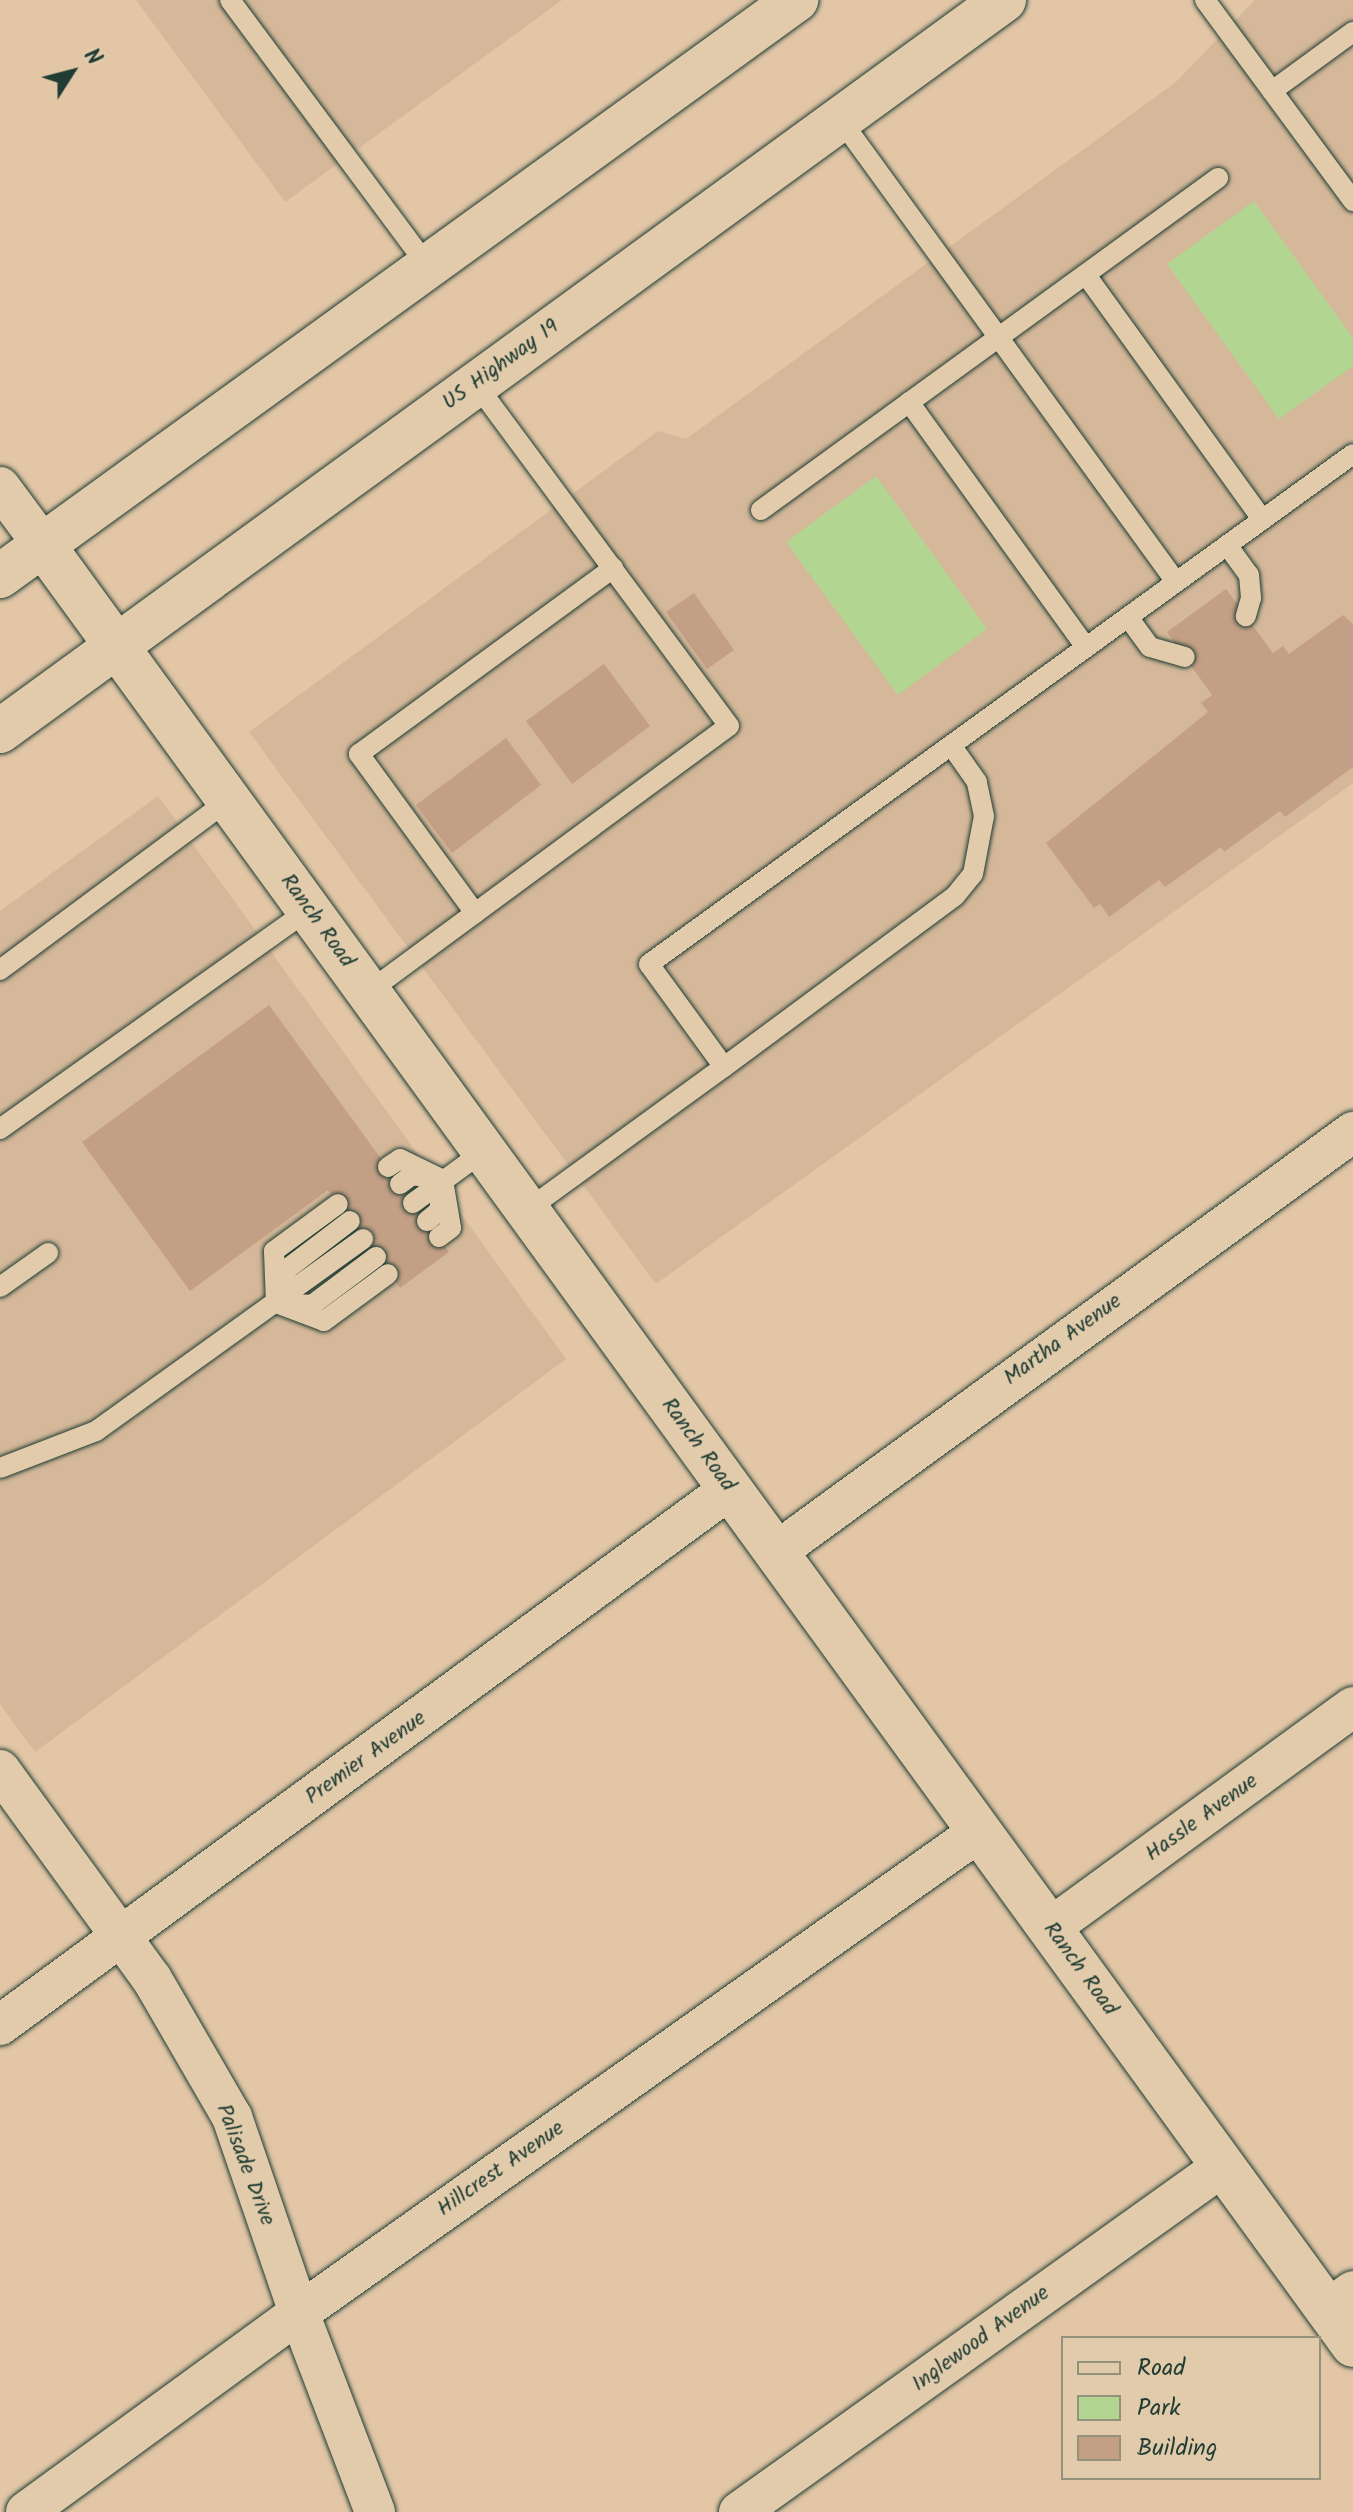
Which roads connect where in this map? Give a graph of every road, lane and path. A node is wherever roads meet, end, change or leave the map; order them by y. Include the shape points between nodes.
1 (230, 0) edge
2 (796, 0) edge
3 (1004, 0) edge
4 (1205, 0) edge
5 (1353, 32) edge
6 (1272, 91) junction
7 (840, 119) junction
8 (1218, 178) dead end
9 (1353, 201) edge
10 (428, 267) junction
11 (1086, 275) junction
12 (999, 337) junction
13 (476, 384) junction
14 (909, 402) junction
15 (1353, 454) edge
16 (0, 487) edge
17 (761, 510) dead end
18 (1262, 519) junction
19 (43, 545) junction
20 (1227, 545) junction
21 (613, 568) junction
22 (0, 576) edge
23 (1176, 582) junction
24 (1246, 616) dead end
25 (1128, 617) junction
26 (117, 646) junction
27 (1086, 647) junction
28 (1185, 657) dead end
29 (0, 731) edge
30 (951, 745) junction
31 (229, 800) junction
32 (308, 910) junction
33 (475, 913) junction
34 (0, 970) edge
35 (368, 992) junction
36 (724, 1067) junction
37 (0, 1129) edge
38 (1353, 1132) edge
39 (484, 1151) junction
40 (388, 1167) dead end
41 (443, 1180) junction
42 (400, 1184) dead end
43 (413, 1203) dead end
44 (338, 1204) dead end
45 (527, 1210) junction
46 (350, 1221) dead end
47 (433, 1229) dead end
48 (363, 1239) dead end
49 (48, 1253) dead end
50 (382, 1265) dead end
51 (0, 1287) edge
52 (276, 1303) junction
53 (0, 1468) edge
54 (730, 1489) junction
55 (776, 1552) junction
56 (1353, 1707) edge
57 (0, 1770) edge
58 (980, 1831) junction
59 (1050, 1928) junction
60 (122, 1937) junction
61 (0, 2025) edge
62 (1223, 2166) junction
63 (1340, 2300) edge
64 (299, 2313) junction
65 (1353, 2345) edge
66 (26, 2512) edge
67 (375, 2512) edge
68 (739, 2512) edge

1 - 10 lane
2 - 10 main road
3 - 7 main road, US Highway 19
4 - 6 lane
5 - 6 lane
6 - 9 lane
7 - 12 lane
7 - 13 main road, US Highway 19
8 - 11 lane
10 - 19 main road
11 - 12 lane
11 - 18 lane
12 - 14 lane
12 - 23 lane
13 - 21 lane
13 - 26 main road, US Highway 19
14 - 17 lane
14 - 27 lane
15 - 18 lane
16 - 19 street
18 - 20 lane
19 - 22 main road
19 - 26 main road, Ranch Road
20 - 23 lane
20 - 24 lane via 1249,575
21 - 33 lane via 729,726
21 - 33 lane via 359,754
23 - 25 lane
25 - 27 lane
25 - 28 lane via 1150,647
26 - 29 main road, US Highway 19
26 - 31 main road, Ranch Road
27 - 30 lane
30 - 36 lane via 977,782 984,816 973,874 955,896
30 - 36 lane via 649,964
31 - 32 main road, Ranch Road
31 - 34 lane
32 - 35 main road, Ranch Road
32 - 37 lane
33 - 35 lane
35 - 39 main road, Ranch Road
36 - 45 lane
38 - 55 street, Martha Avenue
39 - 41 lane
39 - 45 main road, Ranch Road
40 - 41 lane via 400,1159
41 - 42 lane via 412,1175
41 - 43 lane
41 - 47 lane
44 - 52 lane via 274,1251
45 - 54 main road, Ranch Road
46 - 52 lane via 287,1269
48 - 52 lane
49 - 51 lane
50 - 52 lane via 312,1305
52 - 53 lane via 96,1431
54 - 55 main road, Ranch Road
54 - 60 street, Premier Avenue
55 - 58 main road, Ranch Road
56 - 59 street, Hassle Avenue
57 - 60 street, Palisade Drive
58 - 59 main road, Ranch Road
58 - 64 street, Hillcrest Avenue
59 - 62 main road, Ranch Road
60 - 61 street, Premier Avenue
60 - 64 street, Palisade Drive via 232,2117
62 - 63 main road, Ranch Road
62 - 68 street, Inglewood Avenue
63 - 65 main road, Ranch Road
64 - 66 street, Hillcrest Avenue
64 - 67 street, Palisade Drive

